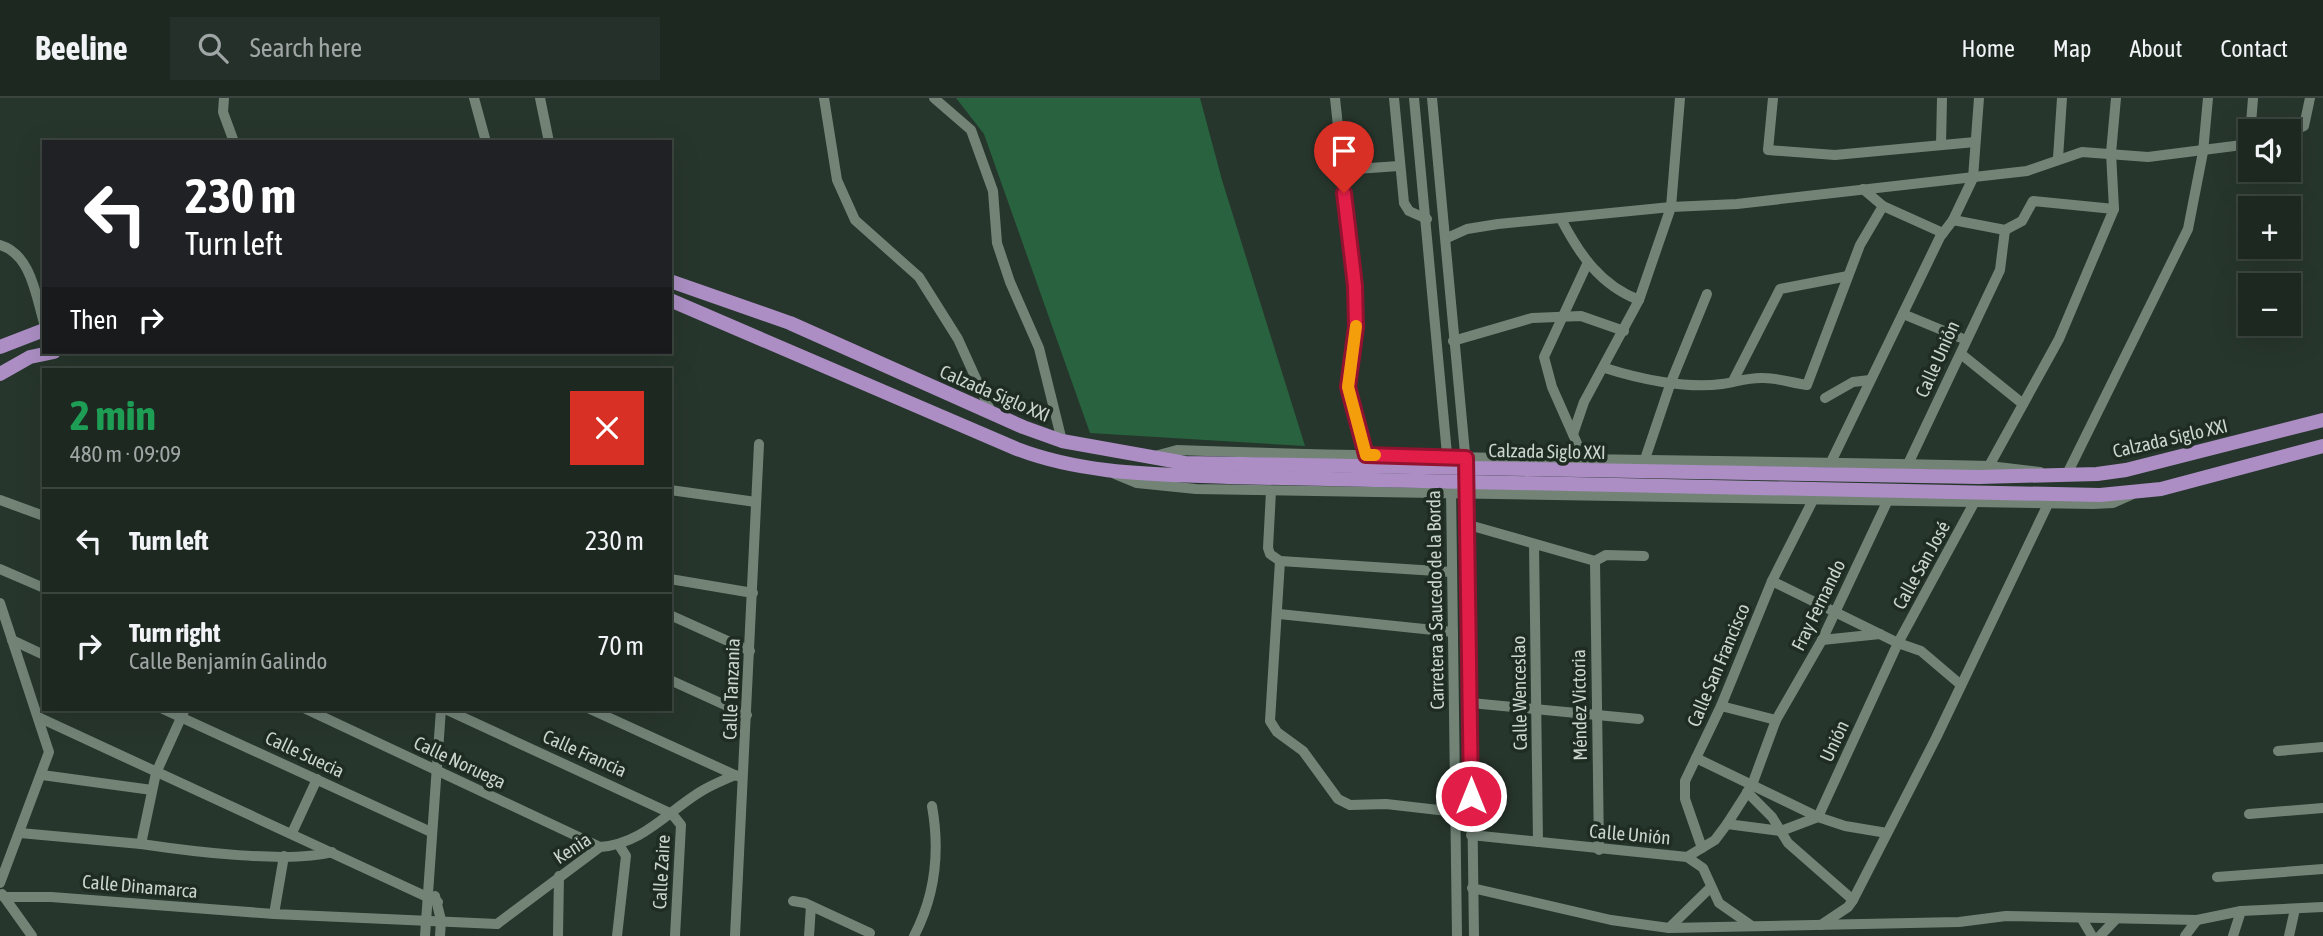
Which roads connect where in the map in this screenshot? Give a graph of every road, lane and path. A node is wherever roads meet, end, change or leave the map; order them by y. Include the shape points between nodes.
1 (224, 98) edge
2 (474, 98) edge
3 (540, 98) edge
4 (824, 98) edge
5 (934, 98) edge
6 (1335, 98) edge
7 (1394, 98) edge
8 (1414, 98) edge
9 (1432, 98) edge
10 (1680, 98) edge
11 (1773, 98) edge
12 (1942, 98) edge
13 (1979, 98) edge
14 (2062, 98) edge
15 (2116, 98) edge
16 (2208, 98) edge
17 (2253, 98) edge
18 (2310, 98) edge
19 (2254, 119) edge
20 (2301, 127) edge
21 (233, 140) edge
22 (485, 140) edge
23 (548, 140) edge
24 (1975, 142) junction
25 (1941, 145) junction
26 (2238, 146) edge
27 (2203, 152) junction
28 (2111, 153) junction
29 (2058, 159) junction
30 (1399, 166) junction
31 (1341, 170) junction
32 (1973, 178) junction
33 (1863, 189) junction
34 (1882, 206) junction
35 (1671, 207) junction
36 (2114, 209) junction
37 (1427, 219) junction
38 (1561, 219) junction
39 (1953, 220) junction
40 (2006, 230) junction
41 (1943, 233) junction
42 (1447, 238) junction
43 (0, 245) edge
44 (1588, 262) junction
45 (1848, 276) junction
46 (672, 282) edge
47 (1707, 295) dead end
48 (1639, 300) junction
49 (672, 301) edge
50 (1903, 314) junction
51 (42, 316) edge
52 (1564, 317) junction
53 (42, 331) edge
54 (1624, 331) junction
55 (1966, 340) junction
56 (1453, 341) junction
57 (0, 347) edge
58 (44, 354) edge
59 (1961, 354) junction
60 (1605, 368) junction
61 (0, 374) edge
62 (1734, 379) junction
63 (1870, 380) junction
64 (1671, 382) junction
65 (1825, 398) dead end
66 (2023, 404) junction
67 (992, 414) junction
68 (2322, 423) edge
69 (1573, 434) junction
70 (1062, 441) junction
71 (759, 444) dead end
72 (2323, 446) edge
73 (1366, 455) junction
74 (1153, 456) junction
75 (1405, 457) junction
76 (1583, 457) junction
77 (1448, 458) junction
78 (1466, 458) junction
79 (1497, 458) junction
80 (1645, 459) junction
81 (1831, 462) junction
82 (1989, 466) junction
83 (1109, 471) junction
84 (1229, 471) junction
85 (2046, 473) junction
86 (2067, 474) junction
87 (1909, 476) junction
88 (672, 490) edge
89 (1271, 491) junction
90 (2135, 493) junction
91 (1399, 494) junction
92 (1468, 494) junction
93 (1451, 495) junction
94 (1502, 495) junction
95 (0, 500) edge
96 (1813, 500) junction
97 (756, 502) junction
98 (1887, 502) junction
99 (1975, 503) junction
100 (2048, 504) junction
101 (42, 514) edge
102 (1469, 525) junction
103 (1534, 544) junction
104 (1644, 556) dead end
105 (1280, 561) junction
106 (1595, 561) junction
107 (0, 569) edge
108 (1452, 572) junction
109 (672, 579) edge
110 (1772, 581) junction
111 (42, 587) edge
112 (752, 593) junction
113 (0, 604) edge
114 (1837, 611) junction
115 (1279, 614) junction
116 (672, 616) edge
117 (1453, 632) junction
118 (1880, 634) junction
119 (12, 640) junction
120 (1822, 640) junction
121 (1898, 643) junction
122 (750, 652) junction
123 (42, 653) edge
124 (672, 681) edge
125 (1961, 685) junction
126 (1471, 704) junction
127 (1721, 706) junction
128 (1536, 709) junction
129 (310, 711) edge
130 (443, 711) edge
131 (447, 711) edge
132 (594, 711) edge
133 (183, 713) edge
134 (747, 715) junction
135 (1596, 716) junction
136 (38, 717) junction
137 (1639, 719) dead end
138 (1776, 720) junction
139 (2323, 747) edge
140 (2278, 751) dead end
141 (1696, 758) junction
142 (435, 769) junction
143 (156, 773) junction
144 (42, 775) junction
145 (740, 777) junction
146 (317, 779) junction
147 (1749, 788) junction
148 (152, 790) junction
149 (932, 806) dead end
150 (2323, 808) edge
151 (1456, 812) junction
152 (672, 814) junction
153 (2249, 814) dead end
154 (1818, 817) junction
155 (1727, 824) junction
156 (1781, 831) junction
157 (431, 832) junction
158 (20, 833) junction
159 (292, 833) junction
160 (1887, 833) junction
161 (1471, 835) junction
162 (1538, 842) junction
163 (141, 844) junction
164 (619, 845) junction
165 (600, 847) junction
166 (1702, 848) junction
167 (1599, 850) junction
168 (332, 852) junction
169 (284, 856) junction
170 (1687, 857) junction
171 (2323, 869) edge
172 (559, 876) junction
173 (2217, 877) dead end
174 (0, 883) edge
175 (1711, 887) junction
176 (1472, 888) junction
177 (2, 895) edge
178 (1853, 900) junction
179 (434, 901) junction
180 (793, 901) dead end
181 (811, 906) junction
182 (2323, 907) edge
183 (2295, 909) junction
184 (2241, 911) junction
185 (274, 914) junction
186 (2082, 919) junction
187 (2116, 919) junction
188 (426, 920) junction
189 (441, 920) junction
190 (2197, 920) junction
191 (497, 924) junction
192 (1821, 925) junction
193 (1752, 926) junction
194 (1669, 928) junction
195 (851, 931) edge
196 (870, 933) dead end
197 (32, 936) edge
198 (425, 936) edge
199 (440, 936) edge
200 (498, 936) edge
201 (558, 936) edge
202 (617, 936) edge
203 (674, 936) edge
204 (735, 936) edge
205 (809, 936) edge
206 (914, 936) edge
207 (1457, 936) edge
208 (1474, 936) edge
209 (2092, 936) edge
210 (2100, 936) edge
211 (2185, 936) edge
212 (2233, 936) edge
213 (2289, 936) edge

1 - 21 street via 223,112
2 - 22 street
3 - 23 street
4 - 67 street via 837,180 855,220 919,277 958,339
5 - 70 street via 971,130 993,191 997,243 1039,348
6 - 31 street
7 - 30 street
8 - 37 street, Carretera a Saucedo de la Borda
9 - 42 street, Carretera a Saucedo de la Borda
10 - 35 street
11 - 25 street via 1768,150 1835,155
12 - 25 street
13 - 24 street
14 - 29 street
15 - 28 street
16 - 27 street
17 - 19 street
18 - 20 street
24 - 25 street
24 - 32 street
26 - 27 street
27 - 28 street via 2148,157
27 - 86 street via 2188,229
28 - 29 street via 2082,152
28 - 36 street
29 - 32 street via 2027,171
30 - 31 street
30 - 37 street via 1404,203 1409,211
31 - 73 street via 1355,286 1356,327 1348,387
32 - 33 street
32 - 39 street
33 - 34 street
33 - 35 street
34 - 41 street
34 - 45 street
35 - 38 street
35 - 48 street
36 - 40 street via 2033,201 2022,221
36 - 66 street via 2059,339
37 - 77 street, Carretera a Saucedo de la Borda
38 - 42 street via 1467,229
38 - 44 street
39 - 40 street
39 - 41 street
40 - 55 street, Calle Unión via 2000,270
41 - 50 street
42 - 56 street, Carretera a Saucedo de la Borda
43 - 51 street via 11,249 30,274
44 - 48 street via 1615,291
44 - 52 street
45 - 62 street via 1780,289
45 - 62 street via 1807,384 1766,377
46 - 67 main road, Calzada Siglo XXI via 790,323
47 - 64 street
48 - 54 street
49 - 83 main road, Calzada Siglo XXI via 1017,449 1060,463
50 - 55 street
50 - 63 street
52 - 54 street via 1581,316
52 - 56 street via 1510,322
52 - 69 street via 1544,357
53 - 57 main road
54 - 60 street
55 - 59 street, Calle Unión
56 - 78 street, Carretera a Saucedo de la Borda
58 - 61 main road
59 - 66 street
59 - 87 street, Calle Unión
60 - 64 street via 1639,379
60 - 69 street via 1584,402
62 - 64 street via 1723,384
63 - 65 street via 1853,382
63 - 81 street
64 - 80 street
66 - 82 street
67 - 70 main road, Calzada Siglo XXI
68 - 86 main road, Calzada Siglo XXI via 2151,466
69 - 76 street
70 - 74 main road, Calzada Siglo XXI
71 - 97 street, Calle Tanzania
72 - 90 main road, Calzada Siglo XXI
73 - 74 street via 1177,450
73 - 75 street
74 - 84 main road, Calzada Siglo XXI
75 - 77 street
75 - 91 street via 1409,475
76 - 79 street
76 - 80 street
77 - 78 street
77 - 93 street, Carretera a Saucedo de la Borda
78 - 79 street
78 - 92 street, Carretera a Saucedo de la Borda
79 - 94 street via 1493,481
80 - 81 street
81 - 87 street
82 - 85 street
82 - 87 street
83 - 84 main road, Calzada Siglo XXI
83 - 89 street, Calzada Siglo XXI via 1137,483
84 - 87 main road, Calzada Siglo XXI
84 - 87 main road, Calzada Siglo XXI via 1442,480
85 - 86 main road, Calzada Siglo XXI
85 - 87 main road, Calzada Siglo XXI
87 - 90 main road, Calzada Siglo XXI via 2100,495
88 - 97 street
89 - 91 street, Calzada Siglo XXI
89 - 105 street via 1268,548
90 - 100 street, Calzada Siglo XXI via 2113,503
91 - 93 street, Calzada Siglo XXI
92 - 93 street, Calzada Siglo XXI
92 - 94 street, Calzada Siglo XXI
92 - 102 street, Carretera a Saucedo de la Borda
93 - 108 street, Carretera a Saucedo de la Borda
94 - 96 street, Calzada Siglo XXI
95 - 101 street
96 - 98 street, Calzada Siglo XXI
96 - 110 street, Calle San Francisco
97 - 112 street, Calle Tanzania
98 - 99 street, Calzada Siglo XXI
98 - 114 street, Fray Fernando
99 - 100 street, Calzada Siglo XXI
99 - 121 street, Calle San José
100 - 125 street
102 - 103 street
102 - 126 street, Carretera a Saucedo de la Borda
103 - 106 street
103 - 128 street, Calle Wenceslao
104 - 106 street via 1606,555
105 - 108 street
105 - 115 street
106 - 135 street, Méndez Victoria
107 - 111 street
108 - 117 street, Carretera a Saucedo de la Borda
109 - 112 street
110 - 114 street
110 - 127 street, Calle San Francisco
112 - 122 street, Calle Tanzania
113 - 119 street
114 - 118 street
114 - 120 street, Fray Fernando
115 - 117 street
115 - 151 street via 1270,721 1274,729 1303,751 1332,792 1350,805
116 - 122 street
117 - 151 street, Carretera a Saucedo de la Borda
118 - 120 street
118 - 121 street
119 - 123 street
119 - 136 street
120 - 138 street, Fray Fernando
121 - 125 street via 1922,651
121 - 154 street, Unión
122 - 134 street, Calle Tanzania
124 - 134 street
125 - 160 street
126 - 128 street
126 - 161 street, Carretera a Saucedo de la Borda
127 - 138 street
127 - 141 street, Calle San Francisco
128 - 135 street
128 - 162 street, Calle Wenceslao
129 - 142 street, Calle Noruega
130 - 142 street
131 - 152 street, Calle Francia
132 - 145 street
133 - 143 street
133 - 146 street, Calle Suecia
134 - 145 street, Calle Tanzania
135 - 137 street
135 - 167 street, Méndez Victoria
136 - 143 street
136 - 144 street via 49,752
138 - 147 street, Fray Fernando
139 - 140 street
141 - 147 street
141 - 166 street, Calle San Francisco via 1685,782 1685,799
142 - 157 street
142 - 165 street, Calle Noruega
143 - 148 street
143 - 159 street
144 - 148 street
144 - 158 street
145 - 152 street, Kenia via 701,791
145 - 204 street, Calle Tanzania
146 - 157 street, Calle Suecia
146 - 159 street
147 - 154 street
147 - 155 street, Fray Fernando
147 - 156 street
148 - 163 street
149 - 206 street via 935,861 927,911
150 - 153 street
151 - 207 street, Carretera a Saucedo de la Borda
152 - 164 street, Kenia
152 - 203 street, Calle Zaire via 681,825
154 - 156 street
154 - 160 street
155 - 156 street
155 - 166 street, Fray Fernando
156 - 178 street via 1795,850
157 - 179 street
158 - 163 street
158 - 174 street
159 - 168 street
160 - 178 street
161 - 162 street, Calle Unión
161 - 176 street, Carretera a Saucedo de la Borda
162 - 167 street, Calle Unión
163 - 169 street
164 - 165 street, Kenia
164 - 202 street via 626,856
165 - 172 street, Kenia
166 - 170 street, Fray Fernando
167 - 170 street, Calle Unión
168 - 169 street
168 - 179 street
169 - 185 street
170 - 175 street, Calle Unión via 1703,868
171 - 173 street
172 - 191 street, Kenia
172 - 201 street
175 - 193 street, Calle Unión via 1719,903
175 - 194 street
176 - 194 street via 1611,920
176 - 208 street, Carretera a Saucedo de la Borda
177 - 185 street, Calle Dinamarca
177 - 197 street
178 - 192 street
179 - 188 street
179 - 189 street
180 - 181 street
181 - 195 street
181 - 205 street
182 - 183 street
183 - 184 street
183 - 213 street
184 - 190 street
184 - 212 street
185 - 188 street, Calle Dinamarca
186 - 187 street
186 - 192 street via 2006,916 1959,922
186 - 209 street
187 - 190 street
187 - 210 street
188 - 189 street, Calle Dinamarca
188 - 198 street
189 - 191 street, Calle Dinamarca
189 - 199 street
190 - 211 street
191 - 200 street
192 - 193 street
193 - 194 street
195 - 196 street

